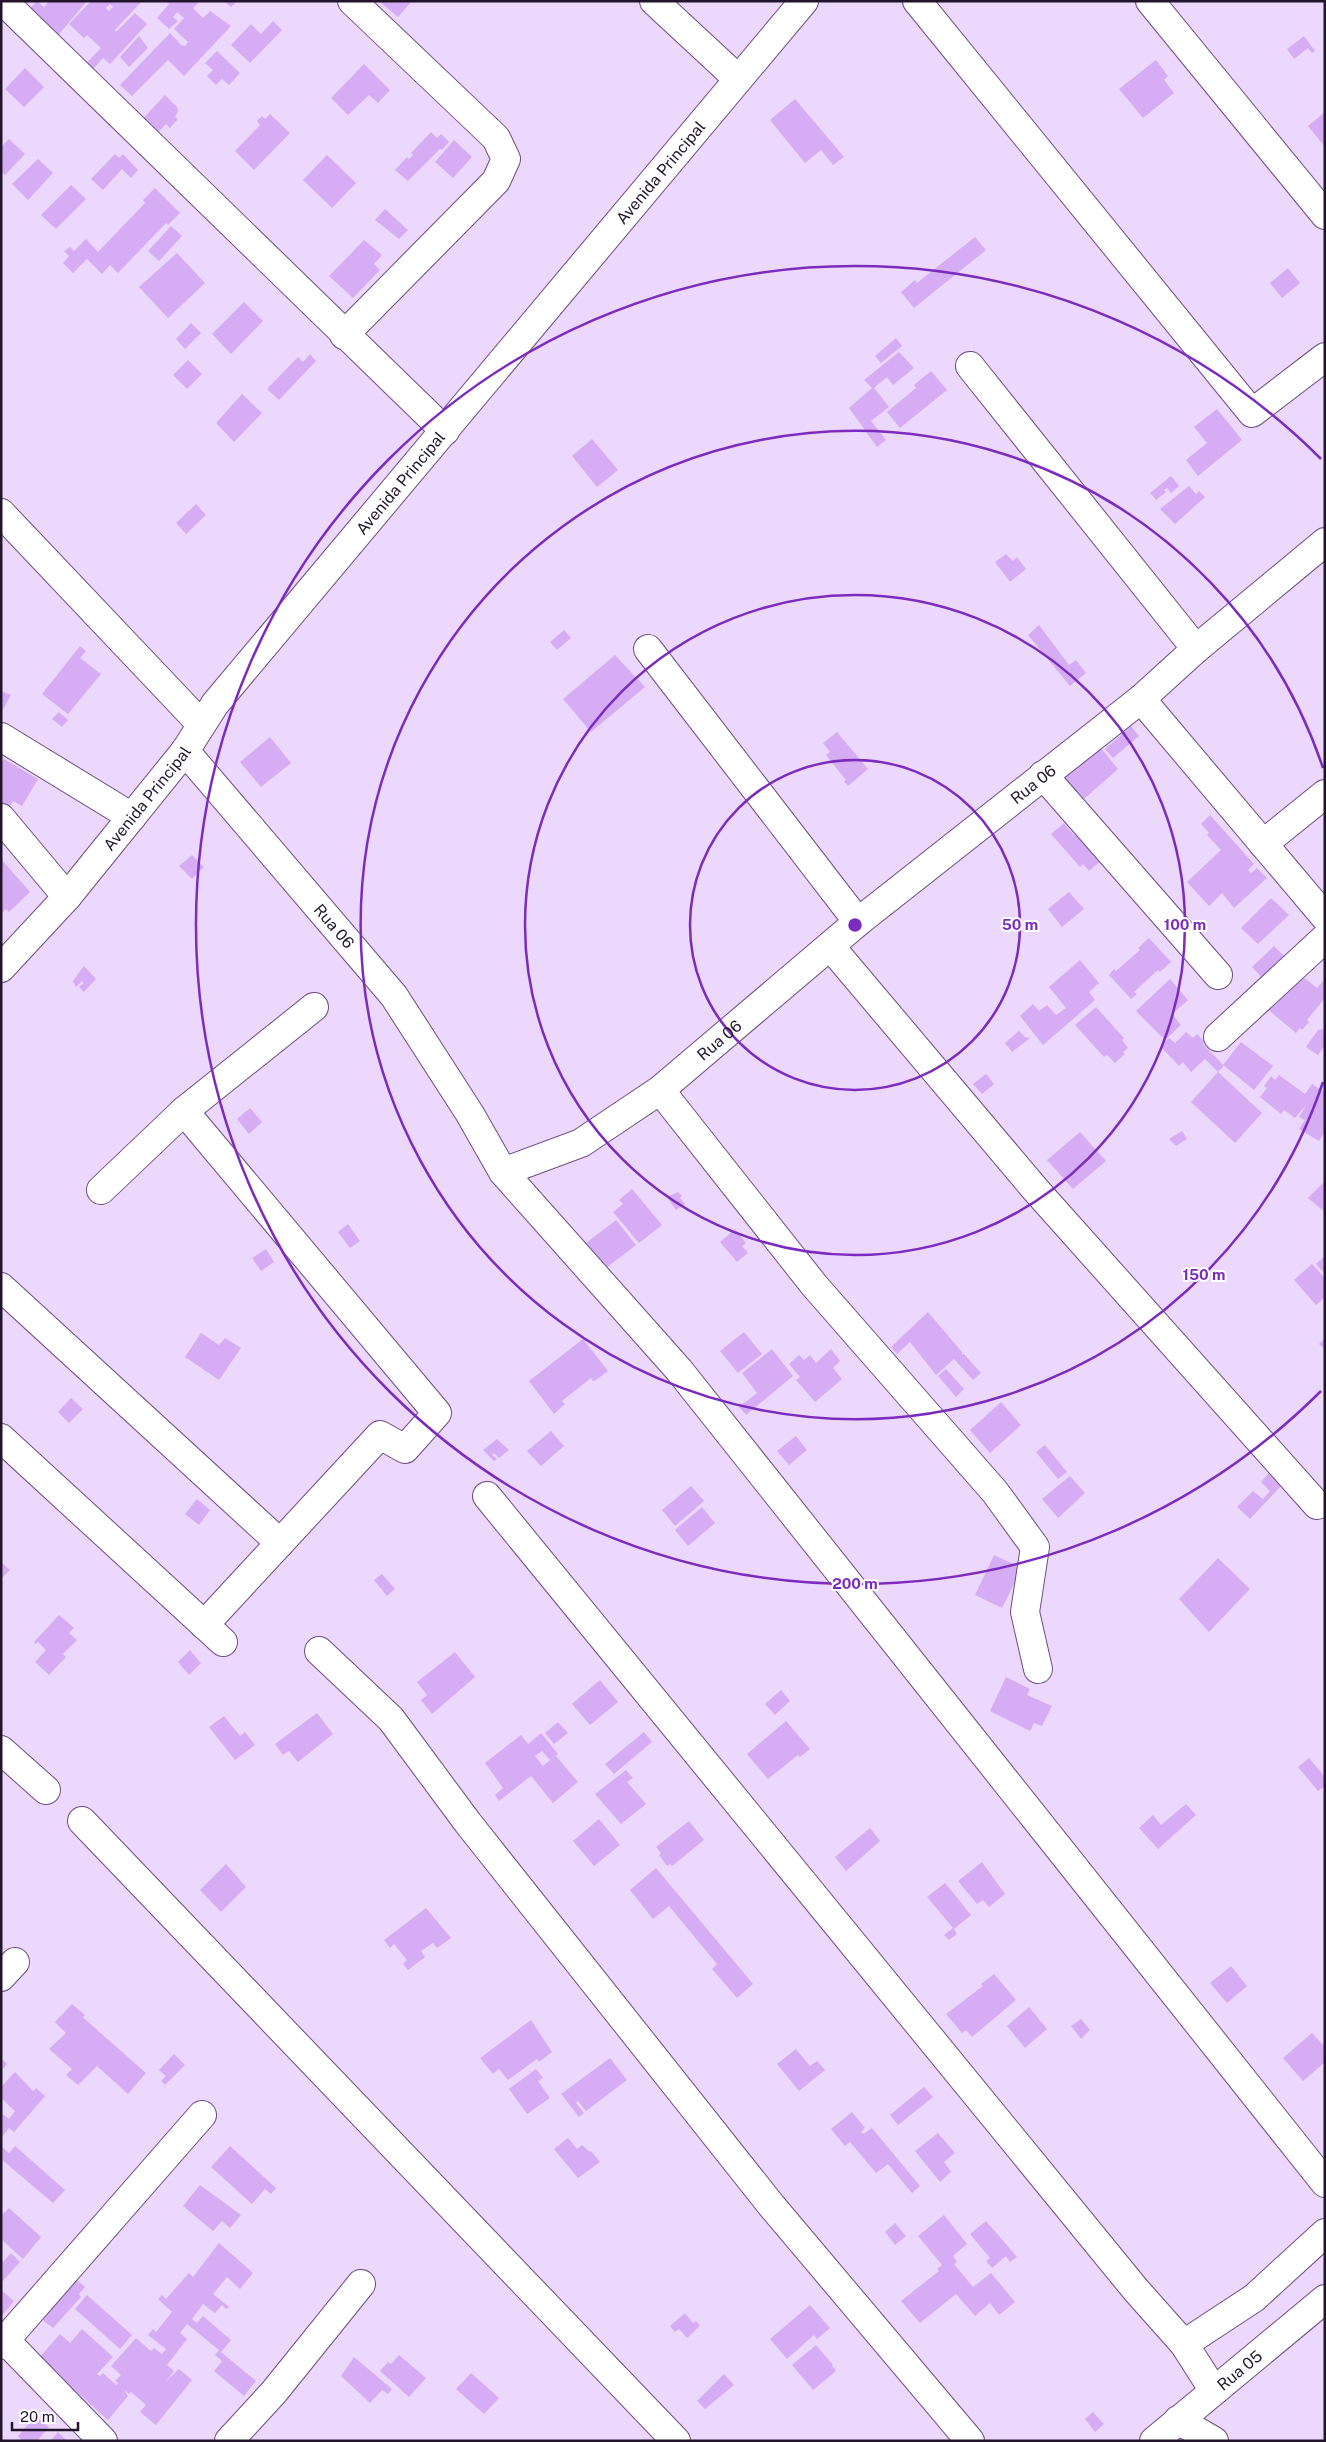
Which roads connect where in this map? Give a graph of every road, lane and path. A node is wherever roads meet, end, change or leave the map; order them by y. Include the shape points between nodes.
1 (3, 1) edge
2 (352, 1) edge
3 (654, 1) edge
4 (804, 1) edge
5 (917, 1) edge
6 (1150, 1) edge
7 (738, 79) junction
8 (1325, 215) edge
9 (344, 335) junction
10 (1325, 357) edge
11 (970, 366) dead end
12 (444, 431) junction
13 (1, 513) edge
14 (1325, 542) edge
15 (648, 649) dead end
16 (1196, 649) junction
17 (1140, 699) junction
18 (201, 724) junction
19 (1, 737) edge
20 (186, 751) junction
21 (1043, 775) junction
22 (1325, 794) edge
23 (132, 817) junction
24 (1, 818) edge
25 (1263, 844) junction
26 (67, 897) junction
27 (1325, 917) edge
28 (858, 922) junction
29 (1325, 938) edge
30 (830, 946) junction
31 (1, 968) edge
32 (1218, 975) dead end
33 (314, 1007) dead end
34 (1218, 1037) dead end
35 (660, 1090) junction
36 (184, 1111) junction
37 (503, 1172) junction
38 (101, 1190) dead end
39 (1, 1287) edge
40 (1, 1438) edge
41 (487, 1496) dead end
42 (1317, 1505) dead end
43 (280, 1543) junction
44 (319, 1651) dead end
45 (1038, 1669) dead end
46 (1, 1750) edge
47 (46, 1790) dead end
48 (82, 1821) dead end
49 (202, 2115) dead end
50 (1325, 2183) edge
51 (1325, 2233) edge
52 (361, 2284) dead end
53 (1325, 2299) edge
54 (3, 2340) edge
55 (1184, 2344) junction
56 (1214, 2391) junction
57 (1178, 2420) junction
58 (103, 2441) edge
59 (229, 2441) edge
60 (676, 2441) edge
61 (970, 2441) edge
62 (1154, 2441) edge
63 (1214, 2441) edge

1 - 9 street
2 - 9 street via 496,138 506,159 496,181
3 - 7 street
4 - 7 street, Avenida Principal
5 - 10 street via 1252,413
6 - 8 street
7 - 12 street, Avenida Principal
9 - 12 street
11 - 16 street
12 - 18 street, Avenida Principal
13 - 18 street
14 - 16 street, Rua 06
15 - 28 street
16 - 17 street, Rua 06
17 - 21 street, Rua 06
17 - 25 street
18 - 20 street, Avenida Principal
19 - 23 street
20 - 23 street, Avenida Principal
20 - 37 street, Rua 06 via 394,996
21 - 28 street, Rua 06
21 - 32 street
22 - 25 street
23 - 26 street, Avenida Principal
24 - 26 street
25 - 27 street
26 - 31 street, Avenida Principal
28 - 30 street, Rua 06
29 - 34 street
30 - 35 street, Rua 06
30 - 42 street via 1035,1190
33 - 36 street
35 - 37 street, Rua 06 via 581,1143
35 - 45 street via 814,1285 995,1492 1035,1547 1025,1612
36 - 38 street
36 - 43 street via 437,1413 405,1448 380,1435
37 - 50 street via 679,1370
39 - 43 street
40 - 43 street via 214,1634
41 - 55 street via 1136,2290
44 - 61 street via 391,1718 468,1823 771,2205
46 - 47 street
48 - 60 street
49 - 54 street
51 - 55 street via 1254,2298
52 - 59 street via 274,2392
53 - 56 street, Rua 05
54 - 58 street
55 - 56 street
56 - 57 street, Rua 05
57 - 62 street, Rua 05
57 - 63 street

